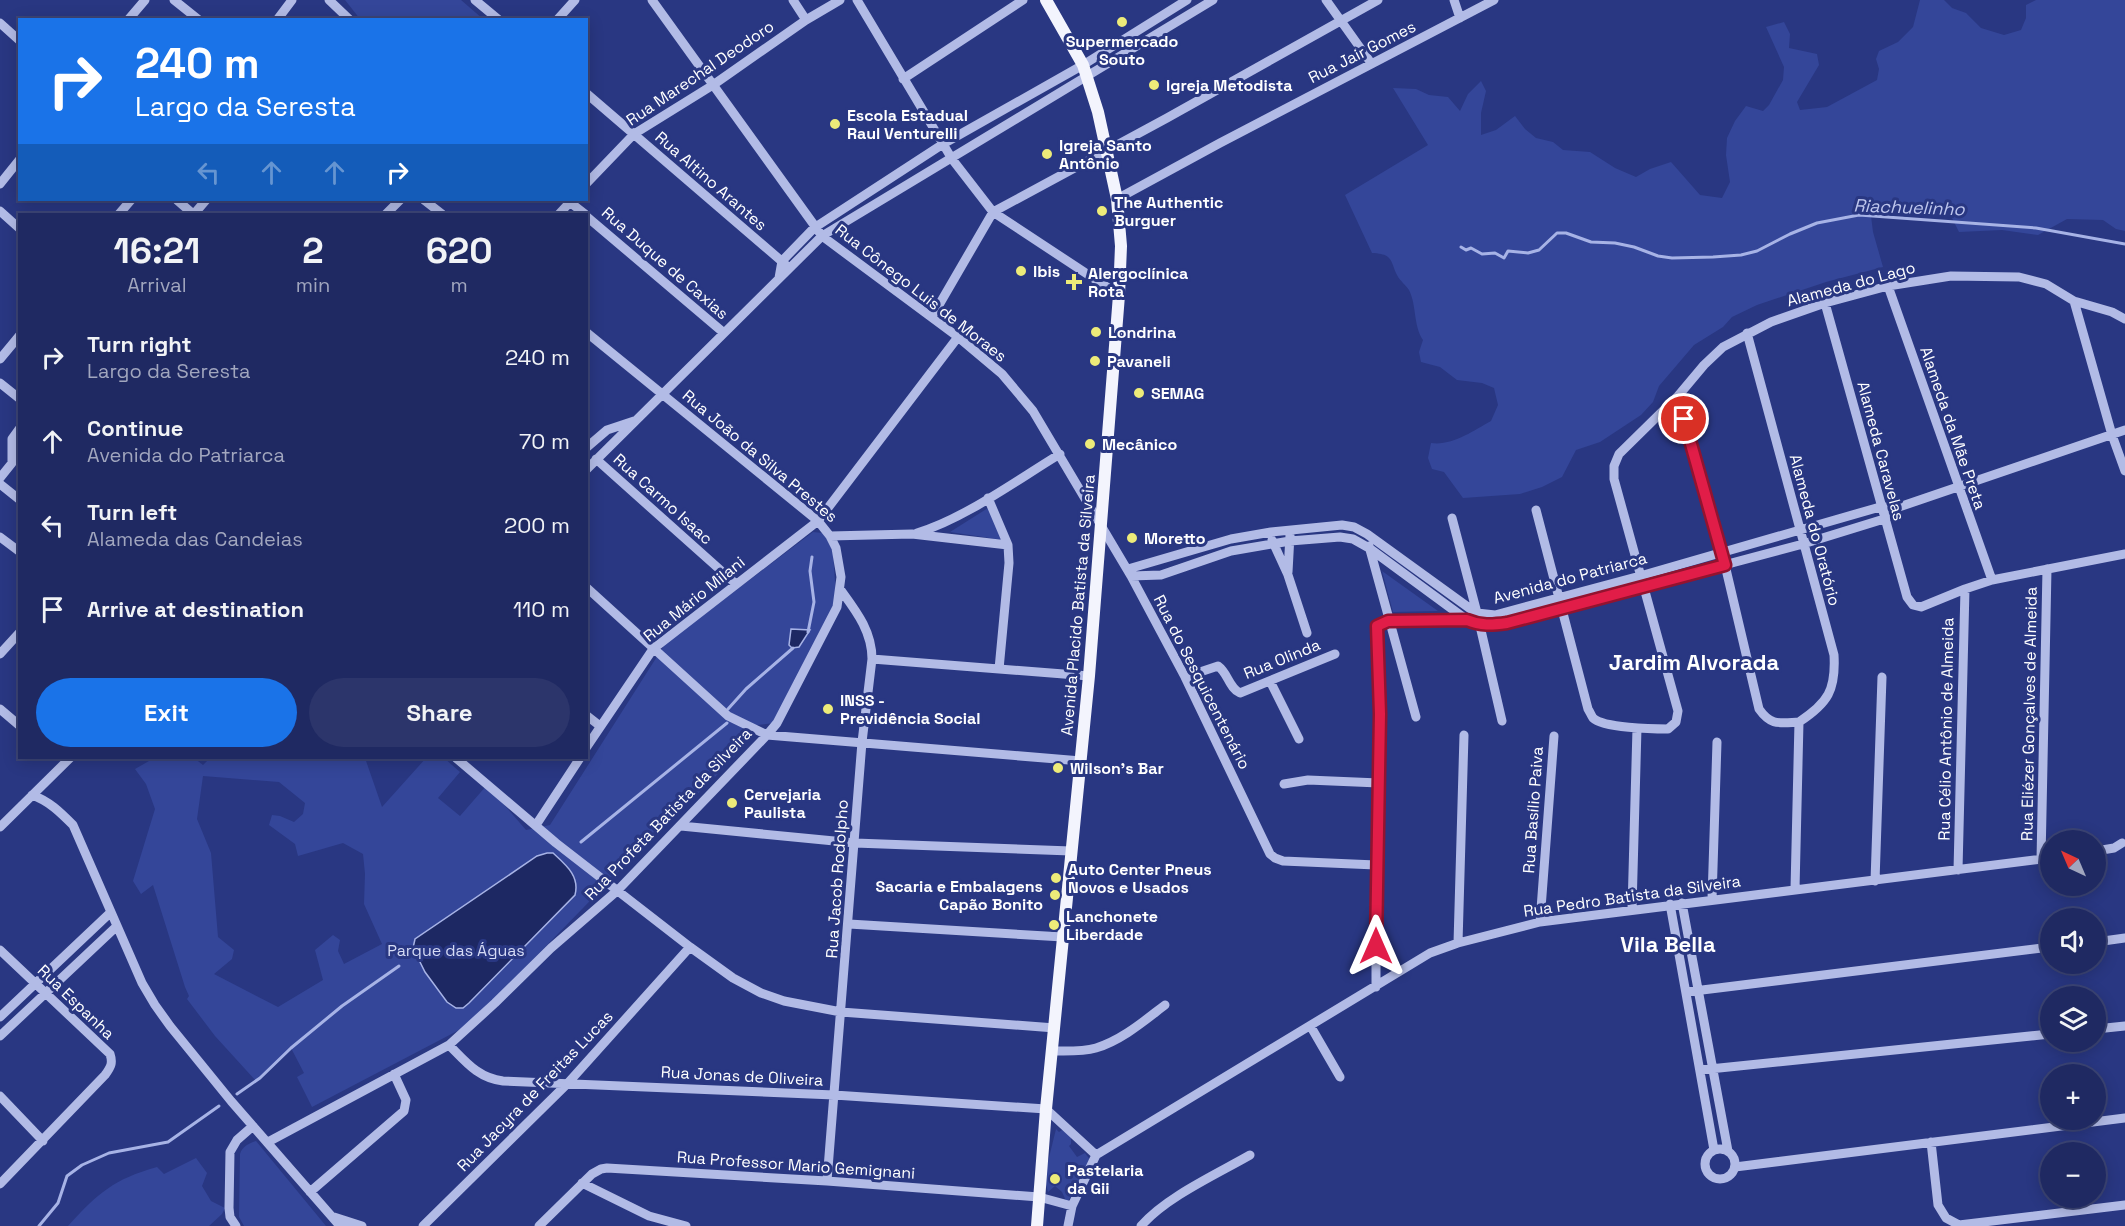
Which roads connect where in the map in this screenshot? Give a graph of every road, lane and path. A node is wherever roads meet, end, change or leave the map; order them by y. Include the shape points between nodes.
1 (145, 0) edge
2 (174, 0) edge
3 (292, 0) edge
4 (329, 0) edge
5 (475, 0) edge
6 (575, 0) edge
7 (652, 0) edge
8 (793, 0) edge
9 (840, 0) edge
10 (857, 0) edge
11 (1023, 0) edge
12 (1046, 0) edge
13 (1187, 0) edge
14 (1213, 0) edge
15 (1326, 0) edge
16 (1378, 0) edge
17 (1454, 0) edge
18 (1494, 0) edge
19 (337, 4) edge
20 (1197, 4) edge
21 (130, 18) edge
22 (196, 18) edge
23 (278, 18) edge
24 (348, 18) edge
25 (497, 18) edge
26 (559, 18) edge
27 (1460, 18) junction
28 (806, 20) junction
29 (1340, 21) junction
30 (0, 22) edge
31 (18, 39) edge
32 (1371, 63) junction
33 (1085, 70) junction
34 (903, 79) junction
35 (713, 85) junction
36 (588, 95) edge
37 (634, 134) junction
38 (943, 144) junction
39 (1108, 151) junction
40 (952, 159) junction
41 (18, 162) edge
42 (588, 182) edge
43 (882, 183) junction
44 (0, 184) edge
45 (889, 194) junction
46 (1117, 200) junction
47 (130, 201) edge
48 (178, 201) edge
49 (205, 201) edge
50 (398, 201) edge
51 (425, 201) edge
52 (569, 201) edge
53 (571, 201) edge
54 (0, 211) edge
55 (993, 212) junction
56 (120, 213) edge
57 (192, 213) edge
58 (194, 213) edge
59 (387, 213) edge
60 (441, 213) edge
61 (560, 213) edge
62 (584, 213) edge
63 (588, 217) edge
64 (18, 227) edge
65 (814, 228) junction
66 (822, 236) junction
67 (786, 265) junction
68 (1888, 286) junction
69 (1119, 295) junction
70 (2074, 301) junction
71 (1825, 303) junction
72 (932, 317) junction
73 (2125, 319) edge
74 (724, 333) junction
75 (1747, 333) junction
76 (588, 334) edge
77 (958, 336) junction
78 (18, 337) edge
79 (0, 359) edge
80 (0, 383) edge
81 (663, 395) junction
82 (1678, 396) junction
83 (18, 397) edge
84 (636, 420) junction
85 (2125, 430) edge
86 (18, 431) edge
87 (2112, 435) junction
88 (588, 446) edge
89 (1060, 454) junction
90 (596, 459) junction
91 (588, 468) edge
92 (2125, 471) edge
93 (0, 478) edge
94 (0, 484) edge
95 (1958, 487) junction
96 (18, 498) edge
97 (988, 498) junction
98 (1880, 507) junction
99 (1899, 507) junction
100 (1536, 510) dead end
101 (1452, 518) dead end
102 (1884, 519) junction
103 (818, 521) junction
104 (1101, 526) junction
105 (1291, 530) junction
106 (1800, 531) junction
107 (1271, 532) junction
108 (912, 534) junction
109 (1367, 534) junction
110 (830, 536) junction
111 (0, 537) edge
112 (1290, 541) junction
113 (1272, 544) junction
114 (1803, 544) junction
115 (1008, 545) junction
116 (1369, 548) junction
117 (18, 550) edge
118 (1721, 552) junction
119 (2125, 554) edge
120 (1725, 565) junction
121 (2047, 568) junction
122 (1130, 572) junction
123 (1288, 575) junction
124 (1640, 576) junction
125 (1992, 580) junction
126 (736, 584) junction
127 (1643, 587) junction
128 (588, 589) edge
129 (1965, 589) junction
130 (840, 590) junction
131 (1558, 598) junction
132 (1561, 608) junction
133 (1474, 611) junction
134 (1467, 620) junction
135 (1388, 621) junction
136 (1479, 625) junction
137 (1307, 633) dead end
138 (18, 634) edge
139 (653, 649) junction
140 (0, 654) edge
141 (1335, 654) dead end
142 (872, 659) junction
143 (999, 669) junction
144 (1089, 676) junction
145 (1185, 677) junction
146 (1882, 677) dead end
147 (1270, 681) junction
148 (0, 709) edge
149 (588, 717) edge
150 (1416, 717) dead end
151 (1502, 721) dead end
152 (1799, 722) junction
153 (18, 724) edge
154 (600, 726) junction
155 (1637, 728) junction
156 (766, 735) junction
157 (1464, 735) dead end
158 (1554, 736) dead end
159 (1299, 739) dead end
160 (862, 742) junction
161 (1717, 742) dead end
162 (588, 745) edge
163 (457, 759) edge
164 (579, 759) edge
165 (64, 760) edge
166 (1082, 761) junction
167 (1379, 783) junction
168 (1284, 784) dead end
169 (32, 795) junction
170 (536, 825) junction
171 (681, 826) junction
172 (0, 827) edge
173 (2046, 830) edge
174 (855, 843) junction
175 (2124, 843) edge
176 (2106, 849) edge
177 (1071, 851) junction
178 (2040, 860) edge
179 (1376, 865) junction
180 (1958, 870) junction
181 (1875, 880) junction
182 (1795, 889) junction
183 (618, 890) junction
184 (1712, 899) junction
185 (1682, 903) junction
186 (1670, 904) junction
187 (1632, 909) junction
188 (111, 912) junction
189 (1540, 922) junction
190 (849, 924) junction
191 (117, 926) junction
192 (1063, 937) junction
193 (2125, 938) edge
194 (2106, 941) edge
195 (1458, 943) junction
196 (690, 947) junction
197 (2040, 948) edge
198 (0, 950) edge
199 (36, 984) junction
200 (1376, 987) junction
201 (1698, 991) junction
202 (46, 992) junction
203 (1686, 992) junction
204 (1165, 1005) dead end
205 (841, 1012) junction
206 (0, 1017) edge
207 (2125, 1026) edge
208 (1311, 1027) junction
209 (1055, 1028) junction
210 (2106, 1028) edge
211 (2040, 1035) edge
212 (0, 1036) edge
213 (449, 1044) junction
214 (1052, 1051) junction
215 (1713, 1069) junction
216 (1700, 1070) junction
217 (393, 1074) junction
218 (1340, 1077) dead end
219 (568, 1083) junction
220 (834, 1095) junction
221 (0, 1096) edge
222 (1046, 1109) junction
223 (2125, 1118) edge
224 (253, 1126) junction
225 (43, 1141) junction
226 (268, 1142) junction
227 (1931, 1142) junction
228 (1714, 1150) junction
229 (1728, 1151) junction
230 (1096, 1155) junction
231 (1250, 1155) dead end
232 (1735, 1167) junction
233 (827, 1181) junction
234 (582, 1183) junction
235 (0, 1184) edge
236 (310, 1192) junction
237 (1040, 1197) junction
238 (2125, 1205) edge
239 (1072, 1206) junction
240 (334, 1217) junction
241 (236, 1226) edge
242 (340, 1226) edge
243 (362, 1226) edge
244 (423, 1226) edge
245 (539, 1226) edge
246 (686, 1226) edge
247 (1037, 1226) edge
248 (1068, 1226) edge
249 (1142, 1226) edge

1 - 21 street
2 - 22 street
3 - 23 street
4 - 19 street
5 - 25 street
6 - 26 street
7 - 35 street, Rua Cônego Luis de Moraes
8 - 28 street
9 - 28 street, Rua Marechal Deodoro
10 - 34 street
11 - 34 street
12 - 33 main road, Avenida Placido Batista da Silveira
13 - 33 street
14 - 20 street
15 - 29 street
16 - 29 street
17 - 27 street
18 - 27 street, Rua Jair Gomes
19 - 24 street
20 - 33 street
27 - 32 street, Rua Jair Gomes
28 - 35 street, Rua Marechal Deodoro
29 - 32 street
29 - 39 street
30 - 31 street
32 - 46 street, Rua Jair Gomes
33 - 38 street
33 - 39 main road, Avenida Placido Batista da Silveira
33 - 40 street
34 - 38 street
35 - 37 street, Rua Marechal Deodoro
35 - 65 street, Rua Cônego Luis de Moraes
36 - 37 street, Rua Altino Arantes
37 - 42 street, Rua Marechal Deodoro
37 - 67 street, Rua Altino Arantes
38 - 40 street
38 - 43 street
39 - 46 main road, Avenida Placido Batista da Silveira
39 - 55 street
40 - 45 street
40 - 55 street
41 - 44 street
43 - 45 street
43 - 65 street
45 - 66 street
46 - 69 main road, Avenida Placido Batista da Silveira via 1121,246
47 - 56 street
48 - 57 street
49 - 58 street
50 - 59 street
51 - 60 street
52 - 61 street
53 - 62 street, Rua Duque de Caxias
54 - 64 street
55 - 69 street
55 - 72 street
63 - 74 street, Rua Duque de Caxias
65 - 66 street, Rua Cônego Luis de Moraes
65 - 67 street
66 - 67 street
66 - 72 street, Rua Cônego Luis de Moraes
67 - 74 street via 779,278
68 - 70 street, Alameda do Lago via 1951,276 2019,277 2046,284
68 - 71 street, Alameda do Lago
68 - 95 street, Alameda da Mãe Preta
69 - 104 main road, Avenida Placido Batista da Silveira
70 - 73 street, Alameda do Lago
70 - 87 street
71 - 75 street, Alameda do Lago
71 - 98 street, Alameda Caravelas
72 - 77 street, Rua Cônego Luis de Moraes
74 - 81 street
75 - 82 street, Alameda do Lago via 1722,347
75 - 106 street, Alameda do Oratório
76 - 81 street, Rua João da Silva Prestes
77 - 89 street, Rua Cônego Luis de Moraes via 1002,374 1033,411
77 - 103 street, Rua Mário Milani
78 - 79 street
80 - 83 street
81 - 84 street
81 - 103 street, Rua João da Silva Prestes
82 - 118 street
82 - 124 street, Alameda do Lago via 1619,454 1614,466
84 - 88 street via 607,430
84 - 90 street
85 - 87 street, Avenida do Patriarca
86 - 93 street via 12,440 12,463
87 - 92 street
87 - 95 street, Avenida do Patriarca
89 - 97 street, Rua João da Silva Prestes
89 - 104 street, Rua Cônego Luis de Moraes
90 - 91 street
90 - 126 street, Rua Carmo Isaac
94 - 96 street
95 - 99 street, Avenida do Patriarca
95 - 125 street, Alameda da Mãe Preta
97 - 108 street, Rua João da Silva Prestes via 937,527
97 - 115 street
98 - 99 street, Avenida do Patriarca
98 - 102 street, Alameda Caravelas
98 - 106 street, Avenida do Patriarca
99 - 102 street, Avenida do Patriarca
100 - 131 street
101 - 133 street
102 - 114 street, Avenida do Patriarca
102 - 129 street, Alameda Caravelas via 1906,597 1913,605 1921,607
103 - 110 street, Rua João da Silva Prestes
103 - 126 street, Rua Mário Milani
104 - 122 street, Rua do Sesquicentenário
104 - 144 main road, Avenida Placido Batista da Silveira
105 - 107 street, Avenida do Patriarca
105 - 109 street, Avenida do Patriarca via 1342,525
105 - 112 street
106 - 114 street, Alameda do Oratório
106 - 118 street, Avenida do Patriarca
107 - 113 street
107 - 122 street, Avenida do Patriarca via 1231,539
108 - 110 street, Rua João da Silva Prestes
108 - 115 street, Rua João da Silva Prestes
109 - 116 street
109 - 133 street, Avenida do Patriarca
110 - 130 street, Rua Profeta Batista da Silveira via 836,548
111 - 117 street
112 - 113 street, Avenida do Patriarca
112 - 116 street, Avenida do Patriarca via 1341,537
112 - 123 street
113 - 122 street, Avenida do Patriarca via 1231,551 1161,575
113 - 123 street
114 - 120 street, Avenida do Patriarca
114 - 152 street, Alameda do Oratório via 1834,655 1835,675 1828,696
115 - 143 street
116 - 134 street, Avenida do Patriarca
116 - 135 street
118 - 120 street
118 - 124 street, Avenida do Patriarca
119 - 121 street
120 - 127 street, Avenida do Patriarca
120 - 152 street via 1759,709 1766,719 1776,723
121 - 125 street
121 - 173 street, Rua Eliézer Gonçalves de Almeida
122 - 145 street, Rua do Sesquicentenário
123 - 137 street
124 - 127 street
124 - 131 street, Avenida do Patriarca
125 - 129 street
126 - 139 street, Rua Mário Milani
127 - 132 street, Avenida do Patriarca
127 - 155 street via 1678,711 1676,722 1668,729
128 - 139 street
129 - 180 street, Rua Célio Antônio de Almeida
130 - 142 street, Rua Jacob Rodolpho via 868,631
130 - 156 street, Rua Profeta Batista da Silveira via 837,607 777,723
131 - 132 street
131 - 133 street, Avenida do Patriarca via 1495,615
132 - 136 street, Avenida do Patriarca via 1507,623
132 - 155 street via 1593,718
133 - 134 street
133 - 136 street
134 - 135 street
134 - 136 street, Avenida do Patriarca
135 - 150 street
135 - 167 street via 1375,630
136 - 151 street
138 - 140 street
139 - 154 street, Rua Mário Milani
139 - 156 street via 728,716
141 - 147 street, Rua Olinda
142 - 143 street
142 - 160 street, Rua Jacob Rodolpho
143 - 144 street
144 - 166 main road, Avenida Placido Batista da Silveira
145 - 147 street, Rua Olinda via 1218,666 1240,693
145 - 179 street, Rua do Sesquicentenário via 1270,854 1283,861
146 - 181 street
147 - 159 street
148 - 153 street
149 - 154 street
152 - 182 street
154 - 162 street, Rua Mário Milani
155 - 187 street
156 - 160 street
156 - 171 street, Rua Profeta Batista da Silveira
157 - 195 street
158 - 189 street, Rua Basílio Paiva
160 - 166 street
160 - 174 street, Rua Jacob Rodolpho
161 - 184 street
163 - 170 street
164 - 170 street
165 - 169 street
166 - 177 main road, Avenida Placido Batista da Silveira
167 - 168 street via 1308,780
167 - 179 street
169 - 172 street
169 - 188 street via 55,807 73,825
170 - 183 street
171 - 174 street
171 - 183 street, Rua Profeta Batista da Silveira
174 - 177 street
174 - 190 street, Rua Jacob Rodolpho
175 - 176 street
177 - 192 main road, Avenida Placido Batista da Silveira
178 - 180 street, Rua Pedro Batista da Silveira
179 - 200 street
180 - 181 street, Rua Pedro Batista da Silveira
181 - 182 street, Rua Pedro Batista da Silveira
182 - 184 street, Rua Pedro Batista da Silveira
183 - 196 street
183 - 213 street, Rua Profeta Batista da Silveira
184 - 185 street, Rua Pedro Batista da Silveira
185 - 186 street, Rua Pedro Batista da Silveira
185 - 201 street
186 - 187 street, Rua Pedro Batista da Silveira
186 - 203 street
187 - 189 street, Rua Pedro Batista da Silveira
188 - 191 street
188 - 199 street
189 - 195 street, Rua Pedro Batista da Silveira
190 - 192 street
190 - 205 street, Rua Jacob Rodolpho
191 - 202 street
191 - 224 street via 155,1005
192 - 209 main road, Avenida Placido Batista da Silveira
193 - 194 street
195 - 200 street, Rua Pedro Batista da Silveira via 1423,957
196 - 205 street via 760,993
196 - 219 street, Rua Jacyra de Freitas Lucas
197 - 201 street
198 - 199 street, Rua Espanha
199 - 202 street, Rua Espanha
199 - 206 street
200 - 208 street, Rua Pedro Batista da Silveira
201 - 203 street
201 - 215 street
202 - 212 street
202 - 225 street, Rua Espanha via 110,1054 112,1061 105,1075
203 - 216 street
204 - 214 street via 1106,1044
205 - 209 street
205 - 220 street, Rua Jacob Rodolpho
207 - 210 street
208 - 218 street
208 - 230 street, Rua Pedro Batista da Silveira
209 - 214 main road, Avenida Placido Batista da Silveira
211 - 215 street
213 - 217 street, Rua Profeta Batista da Silveira
213 - 219 street, Rua Jonas de Oliveira via 490,1079
214 - 222 main road, Avenida Placido Batista da Silveira
215 - 216 street
215 - 229 street
216 - 228 street
217 - 226 street, Rua Profeta Batista da Silveira
217 - 236 street via 406,1100 404,1111
219 - 220 street, Rua Jonas de Oliveira
219 - 244 street, Rua Jacyra de Freitas Lucas
220 - 222 street, Rua Jonas de Oliveira
220 - 233 street, Rua Jacob Rodolpho
221 - 225 street
222 - 230 street
222 - 237 main road, Avenida Placido Batista da Silveira
223 - 227 street
224 - 226 street
224 - 241 street via 230,1152 229,1208
225 - 235 street, Rua Espanha
226 - 236 street
227 - 232 street
227 - 238 street via 1938,1205 1946,1218 1959,1225
228 - 229 street
228 - 232 street via 1706,1165 1713,1177 1727,1177
229 - 232 street
230 - 239 street
231 - 249 street via 1163,1207
233 - 234 street, Rua Professor Mario Gemignani via 607,1168 596,1171
233 - 237 street, Rua Professor Mario Gemignani
234 - 245 street, Rua Professor Mario Gemignani
234 - 246 street via 648,1216
236 - 240 street
237 - 239 street, Rua Professor Mario Gemignani
237 - 247 main road, Avenida Placido Batista da Silveira
239 - 248 street
240 - 242 street
240 - 243 street

